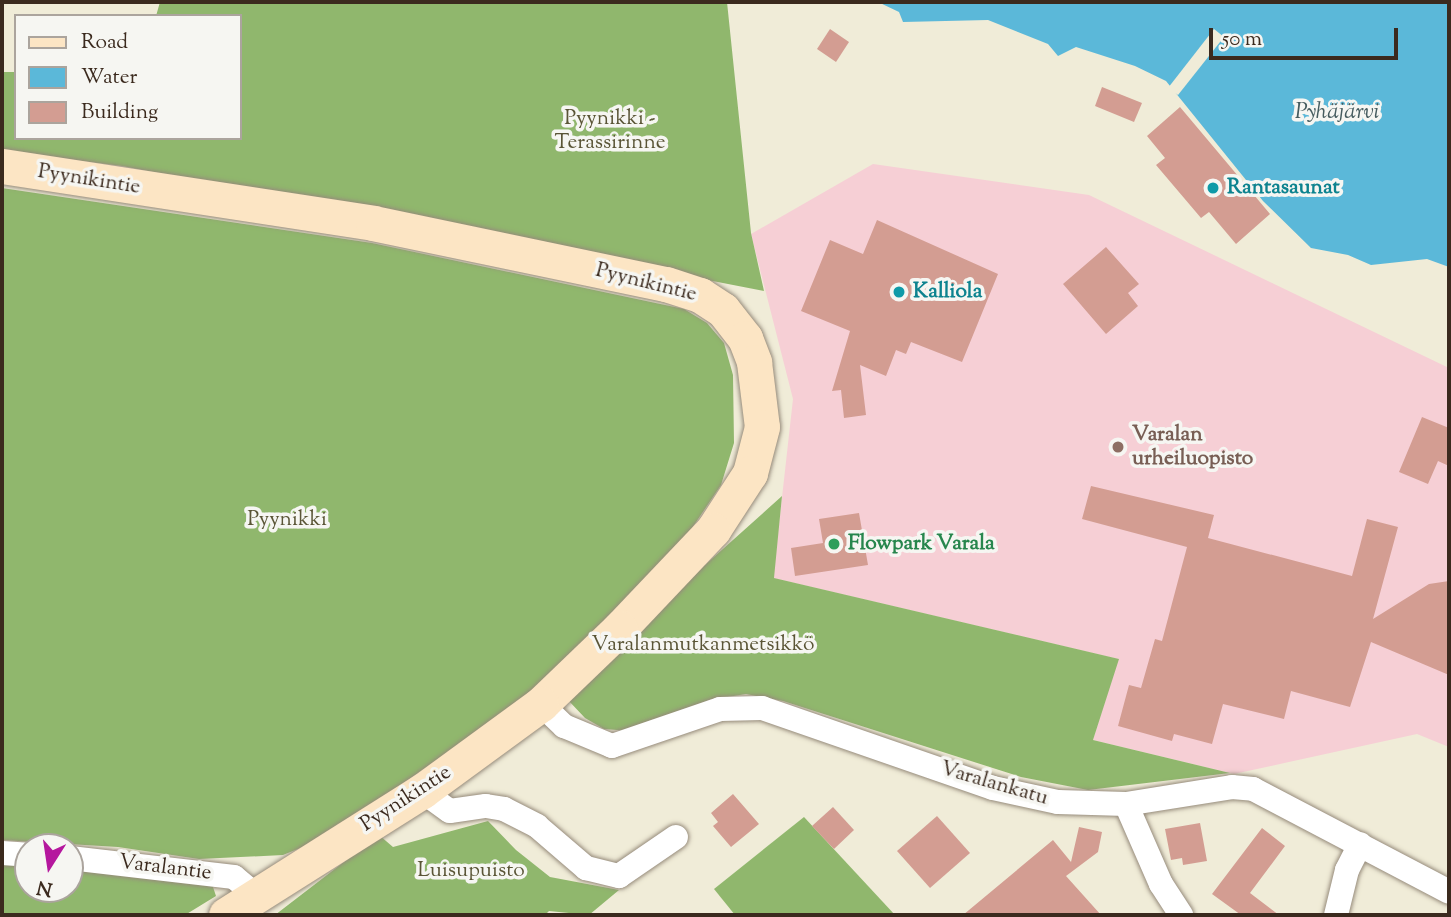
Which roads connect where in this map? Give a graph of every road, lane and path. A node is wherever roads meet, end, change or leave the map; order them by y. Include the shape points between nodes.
1 (2, 166) edge
2 (541, 704) junction
3 (422, 791) junction
4 (1126, 803) junction
5 (676, 837) dead end
6 (1360, 844) junction
7 (84, 860) edge
8 (1449, 892) edge
9 (254, 894) junction
10 (226, 915) edge
11 (1181, 915) edge
12 (1336, 915) edge

1 - 2 street, Pyynikintie via 373,223 666,284 700,295 723,310 745,338 758,377 762,427 750,473 713,530
2 - 3 street, Pyynikintie
2 - 4 street, Varalankatu via 564,726 612,746 720,709 762,708 1025,797 1091,805
3 - 5 street via 450,811 504,808 537,826 586,868 619,876
3 - 9 street, Pyynikintie
4 - 6 street, Varalankatu via 1232,786 1254,789
4 - 11 street via 1161,884
6 - 8 street, Varalankatu
6 - 12 street via 1347,870
7 - 9 street, Varalantie via 234,877
9 - 10 street, Pyynikintie

